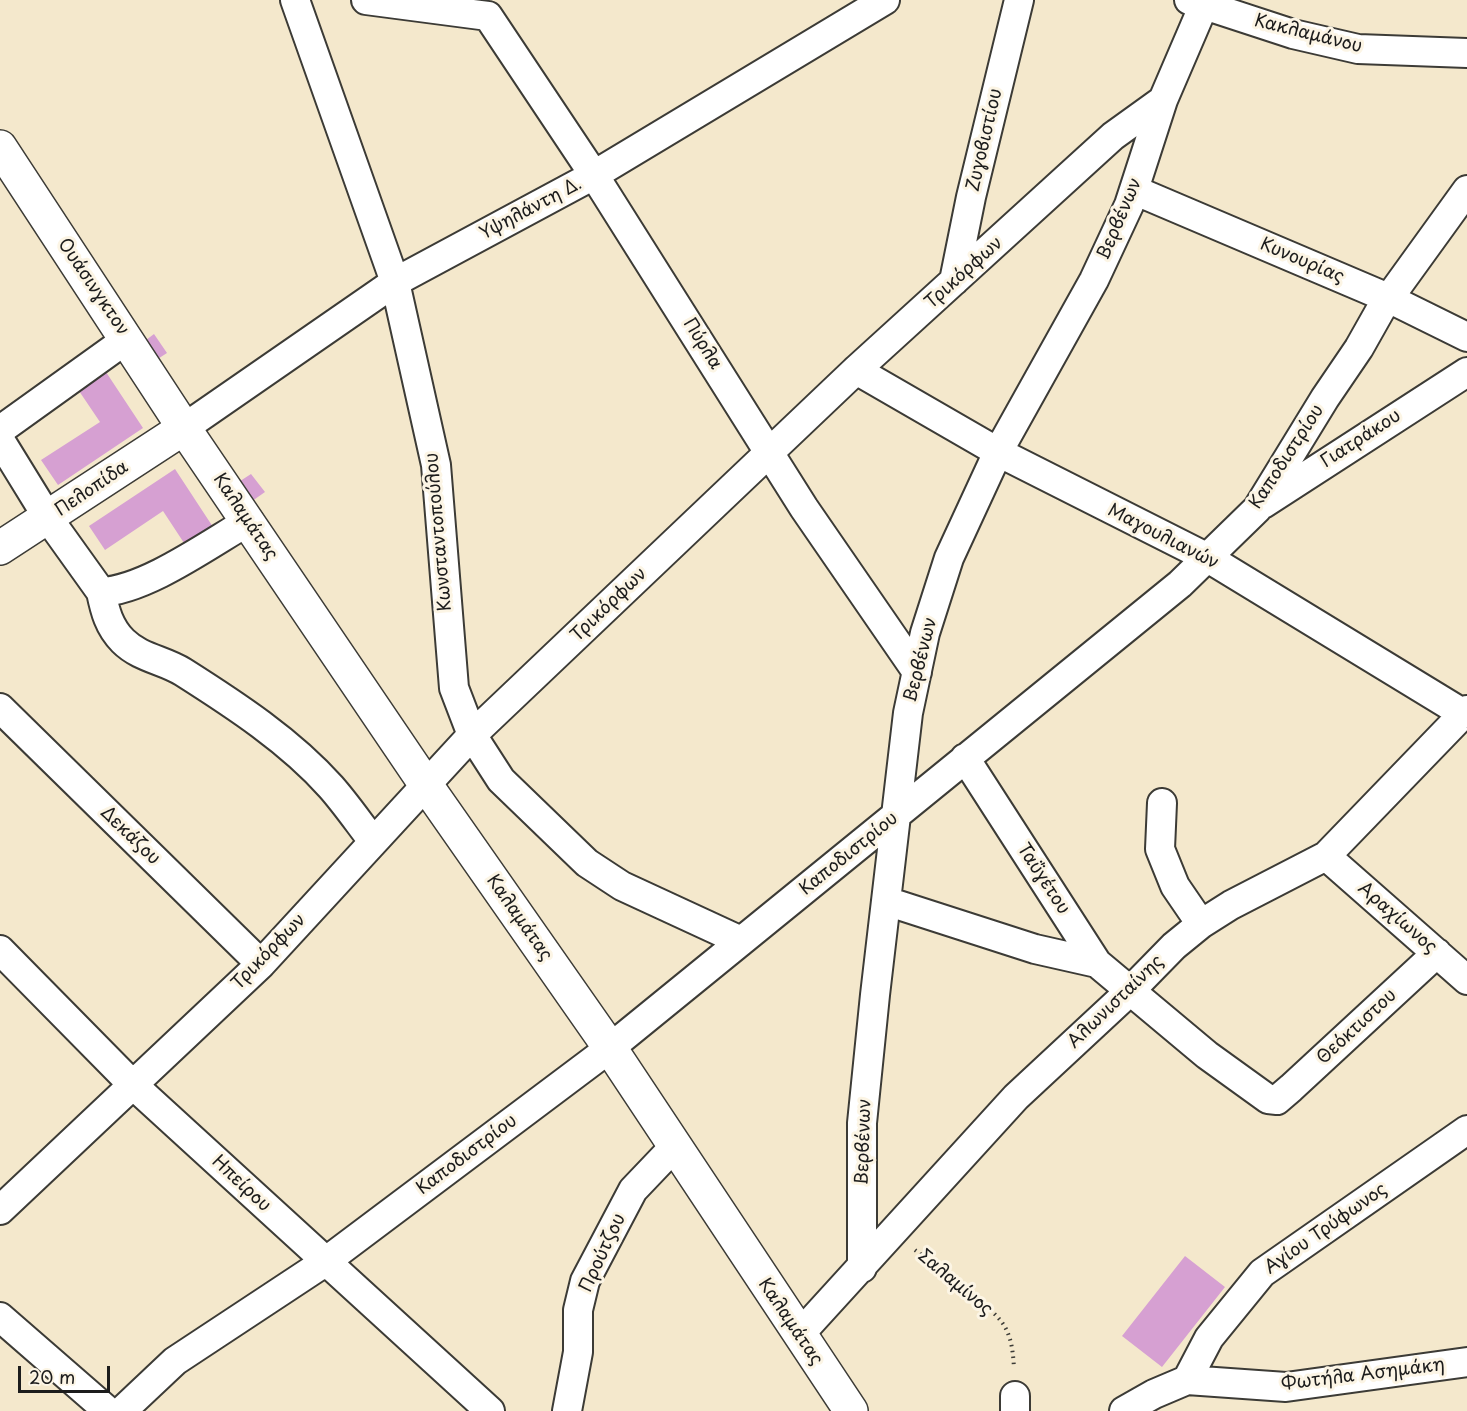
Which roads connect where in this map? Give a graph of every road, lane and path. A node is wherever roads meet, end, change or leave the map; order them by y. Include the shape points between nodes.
1 (295, 0) edge
2 (366, 0) edge
3 (885, 0) edge
4 (1019, 0) edge
5 (1199, 2) edge
6 (495, 8) edge
7 (1467, 53) edge
8 (1163, 100) junction
9 (0, 147) edge
10 (594, 175) junction
11 (1134, 190) junction
12 (1467, 190) edge
13 (954, 281) junction
14 (395, 282) junction
15 (1388, 298) junction
16 (1467, 337) edge
17 (127, 339) junction
18 (856, 370) junction
19 (1467, 372) edge
20 (184, 428) junction
21 (0, 438) edge
22 (998, 452) junction
23 (769, 453) junction
24 (1257, 509) junction
25 (48, 518) junction
26 (249, 521) junction
27 (0, 548) edge
28 (1208, 558) junction
29 (101, 592) junction
30 (917, 672) junction
31 (0, 708) edge
32 (1466, 712) edge
33 (472, 735) junction
34 (965, 758) junction
35 (426, 785) junction
36 (1162, 803) dead end
37 (897, 816) junction
38 (373, 841) junction
39 (1326, 856) junction
40 (886, 901) junction
41 (1201, 924) junction
42 (741, 941) junction
43 (0, 950) edge
44 (1437, 953) junction
45 (1097, 963) junction
46 (261, 964) junction
47 (1467, 980) edge
48 (1129, 992) junction
49 (610, 1048) junction
50 (132, 1084) junction
51 (1277, 1100) joint
52 (1467, 1130) edge
53 (674, 1147) junction
54 (0, 1210) edge
55 (893, 1234) junction
56 (325, 1262) junction
57 (862, 1268) junction
58 (0, 1317) edge
59 (799, 1335) junction
60 (1467, 1362) edge
61 (1187, 1380) junction
62 (1160, 1402) edge
63 (1015, 1404) edge
64 (108, 1411) edge
65 (122, 1411) edge
66 (490, 1411) edge
67 (567, 1411) edge
68 (851, 1411) edge
69 (1124, 1411) edge

1 - 14 street, Κωνσταντοπούλου
2 - 6 street
3 - 10 street, Υψηλάντη Δ.
4 - 13 street, Ζυγοβιστίου
5 - 7 street, Κακλαμάνου via 1293,34 1358,49
5 - 8 street
6 - 10 street, Πύρλα
8 - 11 street, Βερβένων
8 - 13 street, Τρικόρφων via 1113,136
9 - 17 main road, Ουάσινγκτον
10 - 14 street, Υψηλάντη Δ.
10 - 23 street, Πύρλα
11 - 15 street, Κυνουρίας
11 - 22 street, Βερβένων via 1094,280
12 - 15 street, Καποδιστρίου
13 - 18 street, Τρικόρφων
14 - 20 street, Υψηλάντη Δ.
14 - 33 street, Κωνσταντοπούλου via 436,465 454,688
15 - 16 street, Κυνουρίας
15 - 24 street, Καποδιστρίου
17 - 20 main road, Ουάσινγκτον
17 - 21 street via 3,428
18 - 22 street, Μαγουλιανών
18 - 23 street, Τρικόρφων
19 - 24 street, Γιατράκου
20 - 25 main road, Πελοπίδα
20 - 26 main road, Καλαμάτας
21 - 25 street
22 - 28 street, Μαγουλιανών
22 - 30 street, Βερβένων via 949,558
23 - 30 street, Πύρλα
23 - 33 street, Τρικόρφων
24 - 28 street, Καποδιστρίου
25 - 27 main road, Πελοπίδα
25 - 29 street
26 - 29 street via 142,582
26 - 35 main road, Καλαμάτας
28 - 32 street, Μαγουλιανών
28 - 34 street, Καποδιστρίου
29 - 38 street via 106,616 123,642 181,671 302,758 331,787
30 - 37 street, Βερβένων via 908,713
31 - 46 street, Δεκάζου
32 - 39 street, Αλωνισταίνης
33 - 35 street, Τρικόρφων
33 - 42 street, Κωνσταντοπούλου via 501,780 587,863 622,886
34 - 37 street, Καποδιστρίου
34 - 45 street, Ταΰγέτου
35 - 38 street, Τρικόρφων
35 - 49 main road, Καλαμάτας
36 - 41 street via 1160,849 1175,886
37 - 40 street, Βερβένων
37 - 42 street, Καποδιστρίου
38 - 46 street, Τρικόρφων
39 - 41 street, Αλωνισταίνης
39 - 44 street, Αραχίωνος
40 - 45 street via 1035,949
40 - 57 street, Βερβένων via 862,1123
41 - 48 street, Αλωνισταίνης
42 - 49 street, Καποδιστρίου
43 - 50 street, Ηπείρου
44 - 47 street, Αραχίωνος
44 - 51 street, Θεόκτιστου
45 - 48 street, Ταΰγέτου
46 - 50 street, Τρικόρφων
48 - 51 street, Ταΰγέτου via 1207,1055 1268,1099
48 - 55 street, Αλωνισταίνης via 1016,1096
49 - 53 main road, Καλαμάτας
49 - 56 street, Καποδιστρίου
50 - 54 street, Τρικόρφων
50 - 56 street, Ηπείρου
52 - 61 street, Αγίου Τρύφωνος via 1262,1273 1209,1338
53 - 59 main road, Καλαμάτας
53 - 67 street, Προύτζου via 633,1190 585,1281
55 - 57 street, Αλωνισταίνης
55 - 63 path, Σαλαμίνος via 948,1274 1004,1324 1012,1344
56 - 65 street, Καποδιστρίου via 175,1361
56 - 66 street, Ηπείρου
57 - 59 street, Αλωνισταίνης
58 - 64 street
59 - 68 main road, Καλαμάτας
60 - 61 street, Φωτήλα Ασημάκη via 1286,1387
61 - 62 street
62 - 69 street

